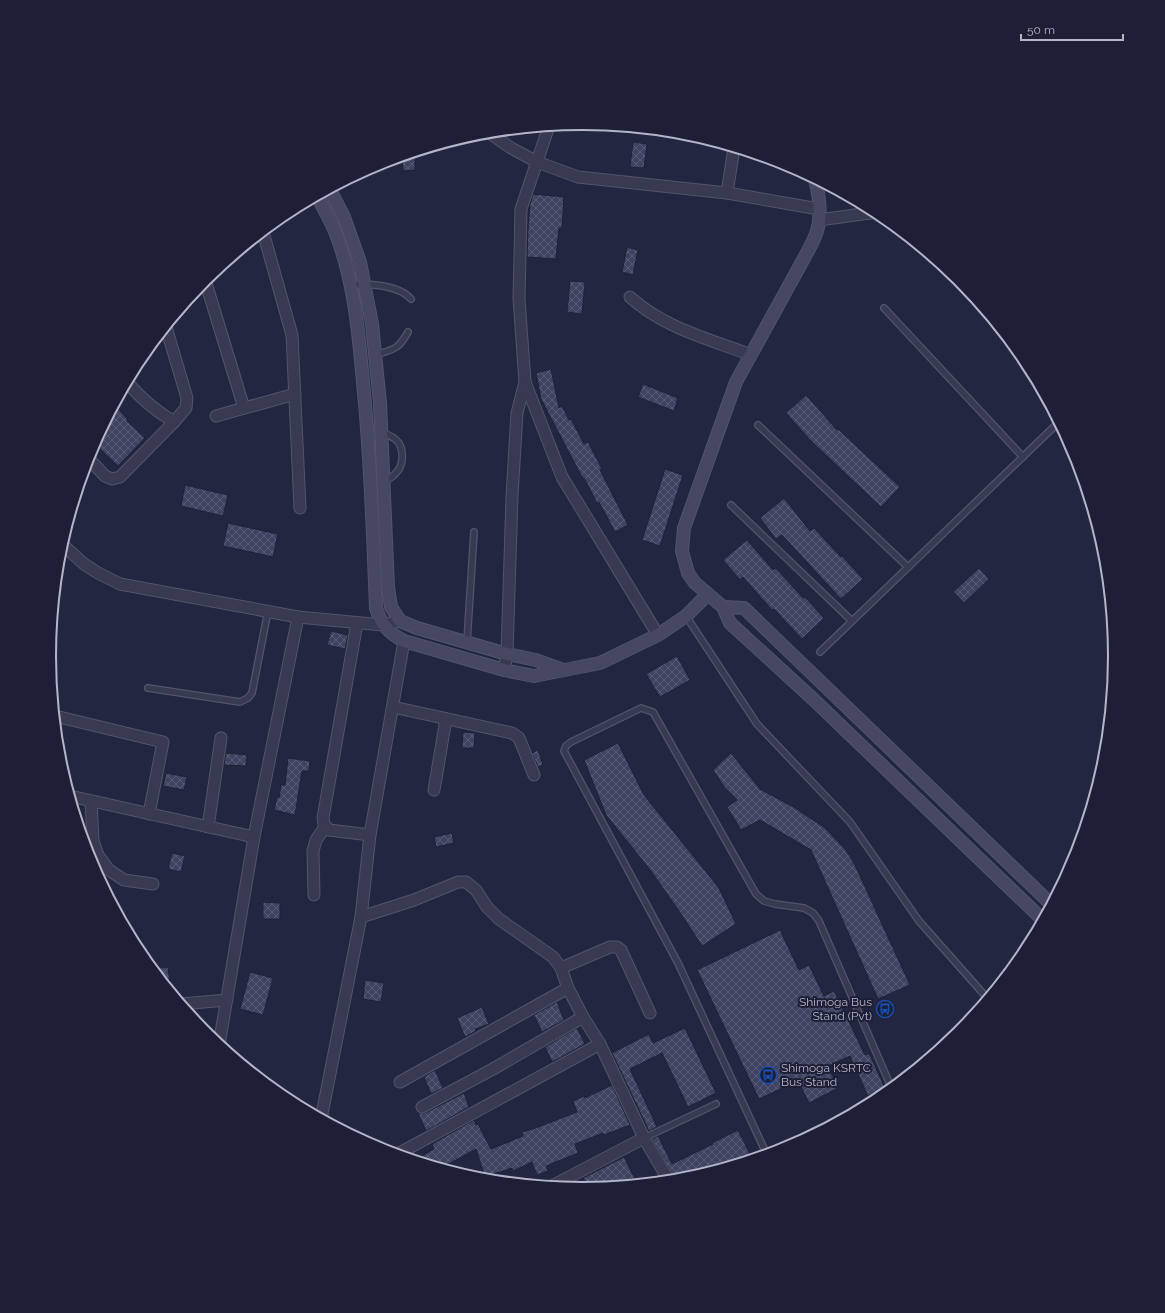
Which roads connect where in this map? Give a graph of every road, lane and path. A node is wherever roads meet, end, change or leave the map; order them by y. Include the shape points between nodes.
1 (547, 131) edge
2 (496, 138) edge
3 (733, 152) edge
4 (537, 162) junction
5 (816, 185) edge
6 (727, 193) junction
7 (332, 194) edge
8 (320, 201) edge
9 (864, 212) edge
10 (819, 214) junction
11 (264, 237) edge
12 (364, 284) junction
13 (351, 285) junction
14 (207, 287) edge
15 (630, 298) dead end
16 (411, 299) dead end
17 (884, 308) dead end
18 (408, 332) dead end
19 (167, 333) edge
20 (375, 355) junction
21 (751, 355) junction
22 (525, 382) junction
23 (131, 387) edge
24 (295, 394) junction
25 (244, 408) junction
26 (216, 416) dead end
27 (174, 422) junction
28 (758, 425) dead end
29 (1056, 425) edge
30 (381, 432) junction
31 (1023, 457) junction
32 (93, 463) edge
33 (383, 482) junction
34 (731, 505) dead end
35 (300, 508) dead end
36 (474, 532) dead end
37 (67, 549) edge
38 (908, 567) junction
39 (708, 594) junction
40 (723, 607) junction
41 (268, 611) junction
42 (686, 616) junction
43 (298, 617) junction
44 (400, 621) junction
45 (852, 621) junction
46 (357, 623) junction
47 (383, 625) junction
48 (658, 635) junction
49 (404, 641) junction
50 (467, 642) junction
51 (820, 652) dead end
52 (507, 654) junction
53 (562, 669) junction
54 (504, 670) junction
55 (148, 688) dead end
56 (393, 707) junction
57 (60, 717) edge
58 (446, 718) junction
59 (221, 738) dead end
60 (534, 775) dead end
61 (434, 790) dead end
62 (75, 797) edge
63 (91, 801) junction
64 (149, 814) junction
65 (208, 827) junction
66 (325, 827) junction
67 (370, 835) junction
68 (254, 837) junction
69 (153, 884) dead end
70 (314, 894) dead end
71 (1048, 901) edge
72 (1040, 916) edge
73 (361, 917) junction
74 (561, 968) junction
75 (568, 988) junction
76 (985, 996) edge
77 (226, 1000) junction
78 (187, 1004) edge
79 (650, 1013) dead end
80 (583, 1017) junction
81 (220, 1038) edge
82 (600, 1044) junction
83 (400, 1082) dead end
84 (890, 1084) edge
85 (716, 1104) dead end
86 (422, 1107) dead end
87 (322, 1114) edge
88 (644, 1138) junction
89 (764, 1150) edge
90 (403, 1151) edge
91 (666, 1176) edge
92 (559, 1182) edge

1 - 4 street
2 - 4 street
3 - 6 street
4 - 6 street via 578,178
4 - 22 street via 521,209 519,299
5 - 10 street
6 - 10 street
7 - 12 street via 344,217 360,262
8 - 13 street via 334,228
9 - 10 street
10 - 21 street via 817,232 808,252
11 - 24 street via 290,327
12 - 13 lane
12 - 16 lane via 400,290
12 - 20 street
13 - 47 street via 359,332 368,436 376,608
14 - 25 street
15 - 21 street via 672,326
17 - 31 lane
18 - 20 lane via 402,344
19 - 27 street via 186,398 186,408
20 - 30 street
21 - 39 street via 736,382 684,528 682,551 688,573
22 - 48 street via 562,477
22 - 52 street via 516,413
23 - 27 street via 157,412
24 - 25 street
24 - 35 street
25 - 26 street
27 - 32 street via 120,477 112,479 105,476
28 - 38 lane
29 - 31 lane
30 - 33 street
30 - 33 lane via 396,439 402,452 398,472
31 - 38 lane
33 - 44 street via 388,587 391,606
34 - 45 lane
36 - 50 lane
37 - 41 street via 84,564 120,584
38 - 45 lane
39 - 40 street
39 - 42 street
40 - 71 street via 744,608
40 - 72 street via 730,623 813,698
41 - 43 street
41 - 55 lane via 252,693 248,698 240,702
42 - 48 street
42 - 76 lane via 757,724 850,822 919,921
43 - 46 street
43 - 68 street
44 - 47 street
44 - 50 street
45 - 51 lane
46 - 47 street
46 - 66 street via 323,818
47 - 49 street
48 - 53 street via 600,663
49 - 54 street
49 - 56 street
50 - 52 street
52 - 53 street
52 - 54 street
53 - 54 street via 534,676
56 - 58 street
56 - 67 street
57 - 64 street via 163,742
58 - 60 street via 512,733 519,738
58 - 61 street
59 - 65 street
62 - 63 street
63 - 64 street
63 - 69 street via 93,841 98,856 109,870 124,880
64 - 65 street
65 - 68 street
66 - 67 street via 329,830
66 - 70 street via 316,840 313,851
67 - 73 street
68 - 77 street
73 - 74 street via 458,882 466,882 476,890 499,919 553,957
73 - 87 street
74 - 75 street
74 - 79 street via 610,947 621,950
75 - 80 street
75 - 83 street
77 - 78 street
77 - 81 street
80 - 82 street
80 - 86 street
82 - 88 street
82 - 90 street
84 - 89 lane via 819,921 813,913 804,908 775,904 756,894 653,712 641,708 571,742 564,751 678,963
85 - 88 lane
88 - 91 street
88 - 92 street

